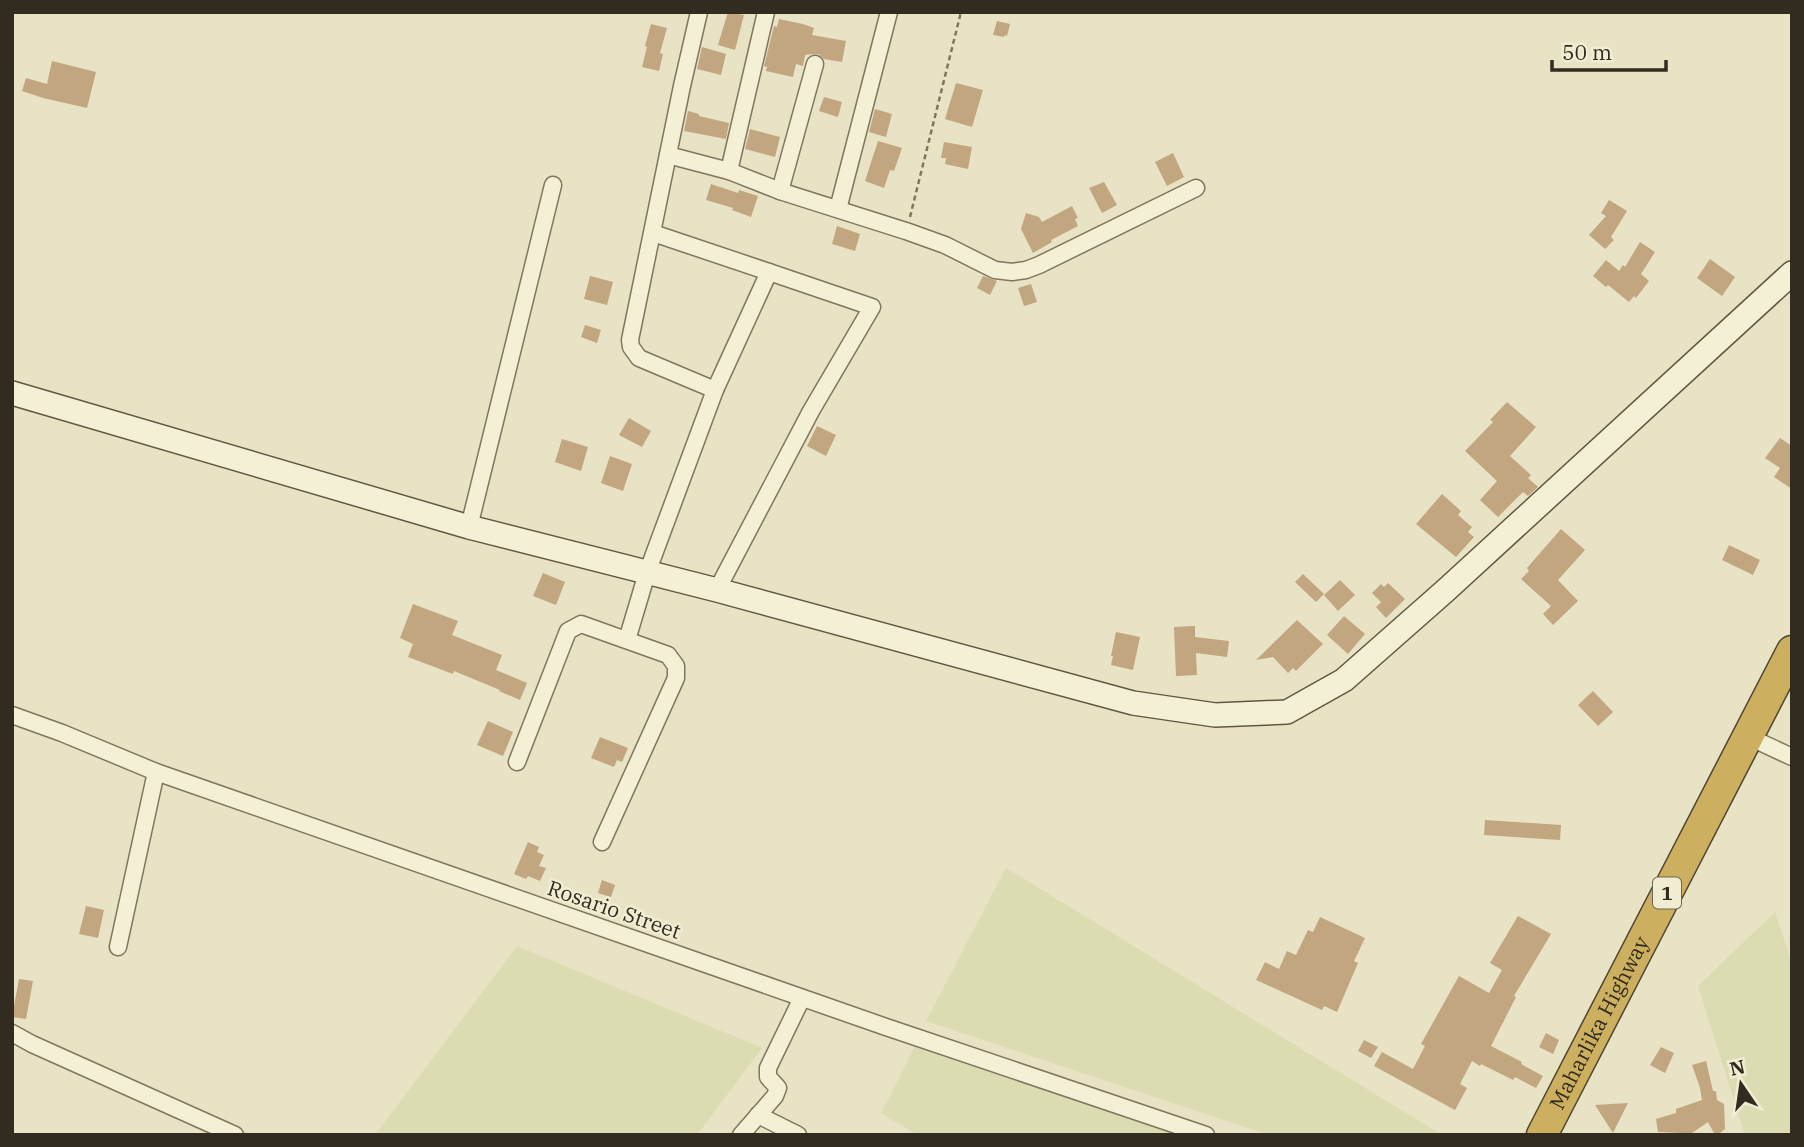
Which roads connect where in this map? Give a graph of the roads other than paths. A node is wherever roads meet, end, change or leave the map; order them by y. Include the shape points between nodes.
1 (699, 12) edge
2 (766, 12) edge
3 (889, 12) edge
4 (814, 65) dead end
5 (668, 155) junction
6 (729, 171) junction
7 (553, 185) dead end
8 (1196, 188) dead end
9 (780, 191) junction
10 (838, 209) junction
11 (653, 233) junction
12 (769, 272) junction
13 (1792, 272) edge
14 (715, 390) junction
15 (12, 393) edge
16 (469, 527) junction
17 (647, 573) junction
18 (717, 590) junction
19 (627, 640) junction
20 (1792, 652) edge
21 (12, 715) edge
22 (1748, 737) junction
23 (1792, 757) edge
24 (517, 762) dead end
25 (156, 772) junction
26 (602, 842) dead end
27 (118, 947) dead end
28 (802, 998) junction
29 (12, 1033) edge
30 (758, 1115) junction
31 (235, 1135) edge
32 (741, 1135) edge
33 (797, 1135) edge
34 (1206, 1135) edge
35 (1542, 1135) edge

1 - 5 street
2 - 6 street
3 - 10 street
4 - 9 street
5 - 6 street
5 - 11 street
6 - 9 street
7 - 16 street
8 - 10 street via 1039,265 1012,272 995,270 945,245
9 - 10 street
11 - 12 street
11 - 14 street via 631,347 639,358
12 - 14 street
12 - 18 street via 872,307 811,411
13 - 18 street via 1344,680 1287,712 1215,715 1133,703
14 - 17 street
15 - 16 street
16 - 17 street
17 - 18 street
17 - 19 street
19 - 24 street via 581,624 568,631
19 - 26 street via 668,655 677,666 676,678
20 - 22 highway, Maharlika Highway / 1
21 - 25 street, Rosario Street
22 - 23 street
22 - 35 highway, Maharlika Highway / 1
25 - 27 street
25 - 28 street, Rosario Street
28 - 30 street via 768,1068 768,1077 778,1088 775,1096
28 - 34 street, Rosario Street
29 - 31 street
30 - 32 street
30 - 33 street

